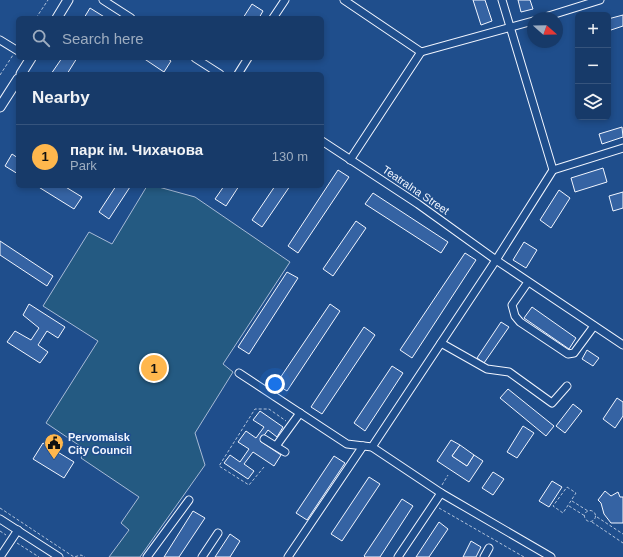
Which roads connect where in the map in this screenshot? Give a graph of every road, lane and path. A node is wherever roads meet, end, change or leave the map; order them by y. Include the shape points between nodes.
1 (48, 0) edge
2 (68, 0) edge
3 (103, 0) edge
4 (285, 0) edge
5 (344, 0) edge
6 (502, 0) edge
7 (600, 0) edge
8 (561, 12) edge
9 (37, 16) edge
10 (58, 16) edge
11 (128, 16) edge
12 (274, 16) edge
13 (527, 23) edge
14 (511, 27) junction
15 (0, 40) edge
16 (16, 50) edge
17 (16, 52) edge
18 (421, 52) junction
19 (29, 60) edge
20 (198, 60) edge
21 (247, 60) edge
22 (22, 72) edge
23 (217, 72) edge
24 (239, 72) edge
25 (0, 74) edge
26 (16, 82) edge
27 (0, 107) edge
28 (324, 142) edge
29 (623, 148) edge
30 (350, 160) junction
31 (553, 170) junction
32 (496, 260) junction
33 (528, 282) junction
34 (594, 326) junction
35 (441, 343) junction
36 (623, 345) edge
37 (239, 373) dead end
38 (567, 386) dead end
39 (300, 413) junction
40 (291, 425) junction
41 (264, 439) dead end
42 (276, 446) junction
43 (363, 446) junction
44 (372, 447) junction
45 (285, 452) dead end
46 (264, 467) dead end
47 (448, 475) dead end
48 (440, 491) junction
49 (189, 500) dead end
50 (572, 500) junction
51 (433, 504) junction
52 (568, 506) junction
53 (0, 508) edge
54 (588, 511) junction
55 (596, 516) junction
56 (585, 517) junction
57 (0, 519) edge
58 (592, 522) junction
59 (18, 530) junction
60 (0, 531) edge
61 (218, 533) dead end
62 (623, 534) edge
63 (12, 539) junction
64 (623, 543) edge
65 (489, 548) dead end
66 (0, 557) edge
67 (39, 557) edge
68 (60, 557) edge
69 (85, 557) edge
70 (147, 557) edge
71 (202, 557) edge
72 (288, 557) edge
73 (398, 557) edge
74 (484, 557) edge
75 (524, 557) edge
76 (551, 557) edge

1 - 9 path
2 - 10 main road
3 - 11 street
4 - 12 street
5 - 18 street
6 - 14 street
7 - 8 street
13 - 14 street
14 - 18 street
14 - 31 street
15 - 16 street
17 - 25 path
18 - 30 street
19 - 22 main road
20 - 23 street
21 - 24 street
26 - 27 main road
28 - 30 street, Teatralna Street
29 - 31 street
30 - 32 street, Teatralna Street via 418,204
31 - 32 street
32 - 33 street, Teatralna Street
32 - 35 street
33 - 34 street, Teatralna Street
33 - 34 street via 512,305 520,322 568,354 574,353
34 - 36 street, Teatralna Street
35 - 38 street via 487,369 509,372 552,403
35 - 44 street
37 - 39 street
39 - 40 street
39 - 43 street via 347,444
40 - 42 street
40 - 46 path via 269,410 255,409 219,466 249,485
41 - 42 street
42 - 45 street
43 - 44 street
43 - 72 street
44 - 48 street
47 - 48 path
48 - 51 street
48 - 76 street
49 - 70 street
50 - 52 path
50 - 52 path via 576,493 567,487 553,506 563,513
50 - 54 path
51 - 73 street
51 - 75 path
52 - 56 path
53 - 69 path via 74,556
54 - 55 path via 594,512
54 - 56 path
55 - 58 path
55 - 62 path
56 - 58 path
57 - 59 street
58 - 64 path
59 - 63 street
59 - 68 street
60 - 63 path
61 - 71 street
63 - 66 street
63 - 67 path
65 - 74 street

